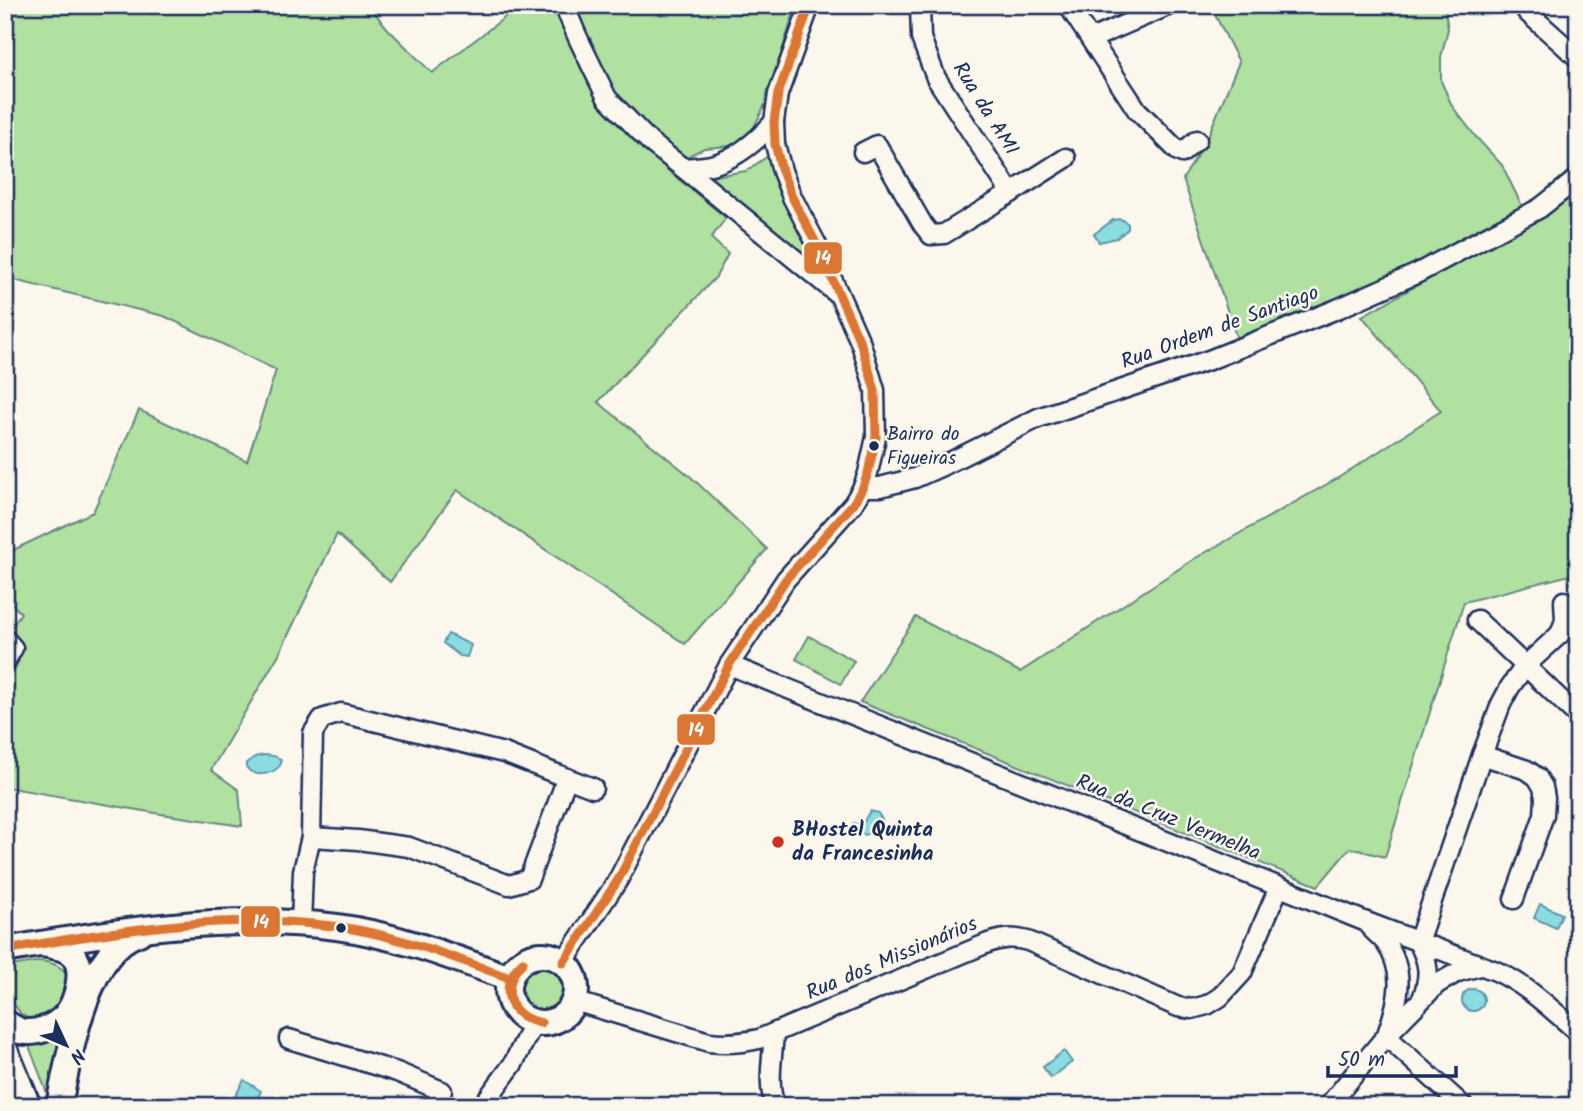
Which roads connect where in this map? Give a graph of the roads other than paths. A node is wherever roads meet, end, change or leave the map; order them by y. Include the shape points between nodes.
1 (564, 5) edge
2 (810, 5) edge
3 (920, 5) edge
4 (1068, 5) edge
5 (1170, 5) edge
6 (1527, 12) dead end
7 (1091, 39) junction
8 (1578, 58) edge
9 (774, 122) junction
10 (1197, 140) dead end
11 (863, 152) dead end
12 (1066, 158) dead end
13 (683, 168) junction
14 (1578, 178) edge
15 (1011, 193) junction
16 (839, 295) junction
17 (863, 487) junction
18 (1564, 601) dead end
19 (1477, 620) dead end
20 (5, 639) edge
21 (5, 662) edge
22 (729, 665) junction
23 (1525, 666) junction
24 (1578, 716) edge
25 (1482, 755) junction
26 (567, 778) junction
27 (593, 788) dead end
28 (310, 837) junction
29 (1279, 887) junction
30 (1514, 899) dead end
31 (1364, 921) junction
32 (301, 925) junction
33 (163, 926) junction
34 (42, 944) junction
35 (1426, 949) junction
36 (5, 950) edge
37 (563, 962) junction
38 (1480, 966) junction
39 (510, 978) junction
40 (1399, 982) junction
41 (1422, 999) junction
42 (574, 1001) junction
43 (534, 1022) junction
44 (5, 1023) edge
45 (1578, 1032) edge
46 (774, 1033) junction
47 (1386, 1036) junction
48 (289, 1039) dead end
49 (5, 1050) edge
50 (5, 1096) edge
51 (9, 1106) edge
52 (28, 1106) edge
53 (59, 1106) edge
54 (435, 1106) edge
55 (482, 1106) edge
56 (776, 1106) edge
57 (1328, 1106) edge
58 (1463, 1106) edge

1 - 13 street via 607,98
2 - 9 street via 778,94
3 - 15 street, Rua da AMI via 921,38 936,78
4 - 7 street
5 - 7 street
6 - 8 street
7 - 10 street via 1137,110 1178,151 1182,153
9 - 13 street via 737,154 713,164
9 - 16 street via 782,171
11 - 15 street via 877,145 931,234 944,234
12 - 15 street
13 - 16 street
14 - 17 street, Rua Ordem de Santiago via 1540,208 1418,273 1337,309 1209,360 1038,418 915,478
16 - 17 street via 875,390 876,437
17 - 22 street via 847,513 786,579
18 - 23 street via 1560,634
19 - 23 street
20 - 21 street via 13,648
22 - 29 street, Rua da Cruz Vermelha
22 - 37 street via 618,880
23 - 24 street
23 - 25 street via 1501,704
25 - 30 street via 1527,770 1543,787 1544,815
25 - 35 street
26 - 27 street
26 - 28 street via 529,879 509,885 409,846
26 - 28 street via 504,754 341,713 322,719 313,733
28 - 32 street via 303,871
29 - 31 street, Rua da Cruz Vermelha
29 - 46 street, Rua dos Missionários via 1242,973 1220,997 1199,1007 1178,1007 1028,941 1004,938
31 - 35 street, Rua da Cruz Vermelha
31 - 40 street via 1385,942
32 - 33 street
32 - 39 street via 338,927 406,942
33 - 34 street
33 - 53 street via 132,935 102,963 71,1049
34 - 36 street
34 - 44 street via 73,955 80,982 72,1003 54,1025 37,1031 20,1031
35 - 38 street, Rua da Cruz Vermelha
35 - 40 street
35 - 41 street via 1428,981
37 - 39 street via 536,956 523,961
37 - 42 street via 575,980
38 - 41 street via 1458,972
38 - 45 street, Rua da Cruz Vermelha via 1518,982
39 - 43 street via 512,1005
40 - 47 street via 1398,1002
41 - 47 street
42 - 43 street via 561,1017 548,1023
42 - 46 street, Rua dos Missionários via 709,1042 744,1043
43 - 55 street via 513,1064
46 - 56 street via 771,1088
47 - 57 street
47 - 58 street
48 - 54 street via 397,1072 442,1091
49 - 52 street
50 - 51 street

